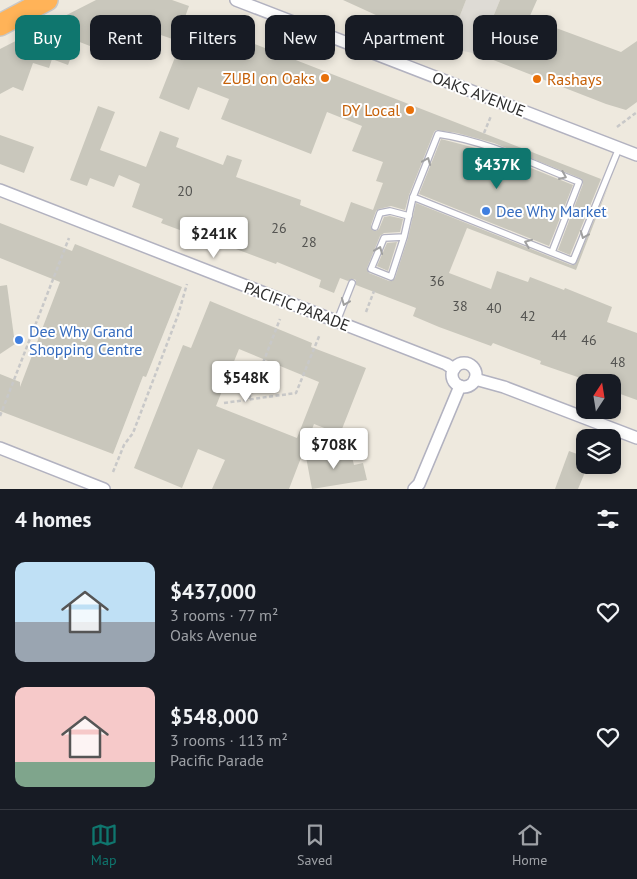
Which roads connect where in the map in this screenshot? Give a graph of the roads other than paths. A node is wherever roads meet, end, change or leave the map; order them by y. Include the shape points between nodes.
1 (47, 0) edge
2 (236, 0) edge
3 (0, 25) edge
4 (345, 42) edge
5 (390, 60) edge
6 (619, 148) junction
7 (637, 155) edge
8 (0, 190) edge
9 (413, 197) junction
10 (409, 216) junction
11 (375, 226) dead end
12 (404, 237) junction
13 (552, 252) junction
14 (352, 283) dead end
15 (337, 321) junction
16 (454, 369) junction
17 (475, 379) junction
18 (460, 386) junction
19 (637, 438) edge
20 (0, 448) edge
21 (104, 489) edge
22 (414, 489) edge

1 - 3 highway
2 - 4 street, OAKS AVENUE
5 - 6 street, OAKS AVENUE
6 - 7 street, OAKS AVENUE
6 -> 13 lane via 574,261
8 - 15 street, PACIFIC PARADE
9 - 10 lane
13 -> 9 lane
9 -> 13 lane via 438,134 462,137 527,161 579,182
10 - 11 lane via 390,211 380,213
10 - 12 lane
12 -> 12 lane via 391,277 371,269 384,238
14 -> 15 lane
15 - 16 street, PACIFIC PARADE
16 - 17 street via 459,364 467,364 473,368
16 - 18 street via 454,381
17 - 18 street via 467,386
17 - 19 street
18 - 22 street via 419,484
20 - 21 street

